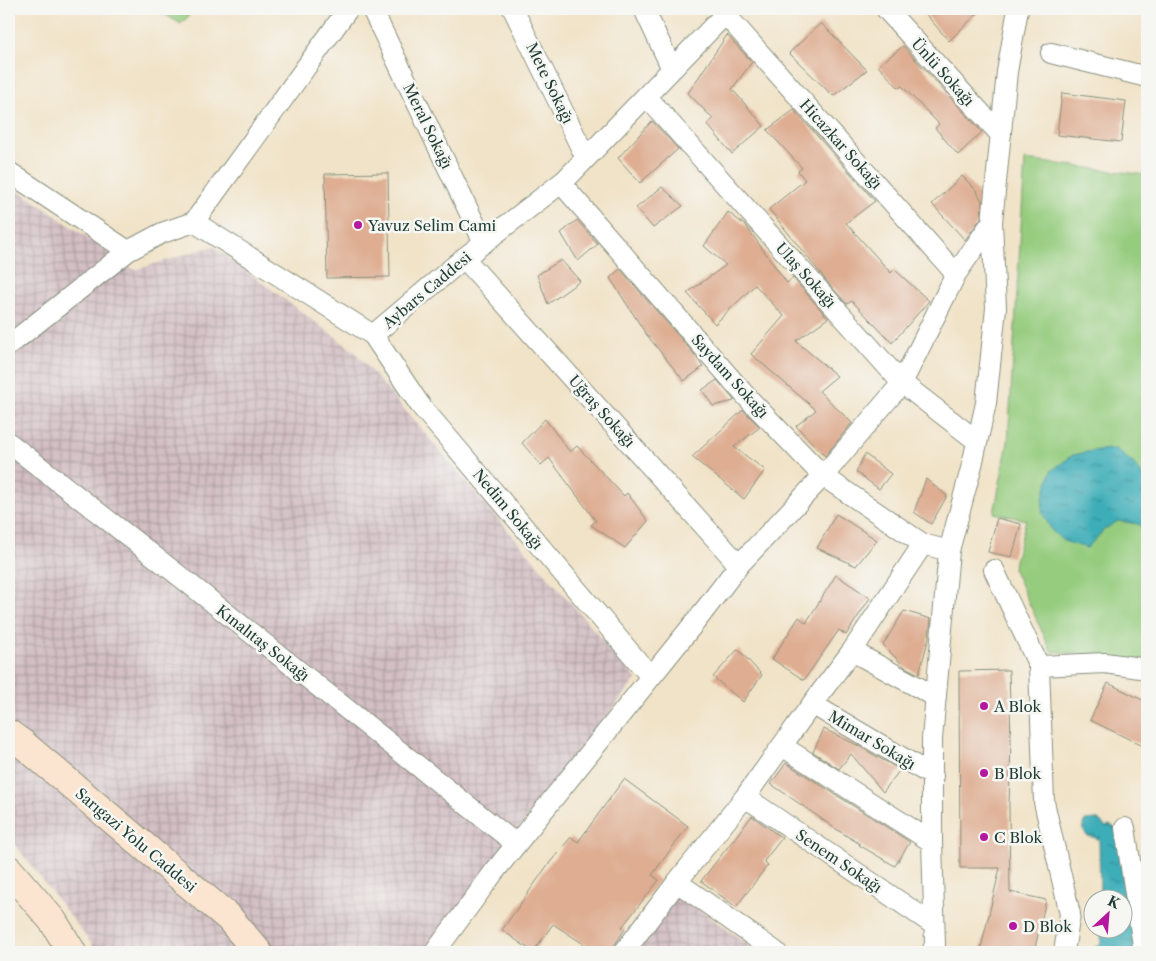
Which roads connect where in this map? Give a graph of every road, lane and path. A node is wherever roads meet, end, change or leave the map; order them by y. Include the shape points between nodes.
1 (348, 9) edge
2 (372, 9) edge
3 (513, 9) edge
4 (644, 9) edge
5 (886, 9) edge
6 (1018, 9) edge
7 (728, 11) edge
8 (1051, 53) dead end
9 (672, 69) junction
10 (1147, 77) edge
11 (646, 96) junction
12 (1001, 135) junction
13 (586, 158) junction
14 (9, 172) edge
15 (561, 183) junction
16 (194, 222) junction
17 (992, 222) junction
18 (484, 243) junction
19 (128, 251) junction
20 (464, 258) junction
21 (956, 274) junction
22 (374, 335) junction
23 (9, 345) edge
24 (902, 383) junction
25 (977, 441) junction
26 (9, 443) edge
27 (823, 476) junction
28 (923, 544) junction
29 (949, 551) junction
30 (739, 565) junction
31 (994, 570) dead end
32 (852, 651) junction
33 (1038, 666) junction
34 (1147, 669) edge
35 (651, 678) junction
36 (936, 697) junction
37 (812, 704) junction
38 (9, 734) edge
39 (782, 746) junction
40 (932, 776) junction
41 (745, 797) junction
42 (1125, 828) dead end
43 (932, 842) junction
44 (516, 844) junction
45 (9, 870) edge
46 (677, 882) junction
47 (934, 925) junction
48 (65, 951) edge
49 (258, 952) edge
50 (435, 952) edge
51 (624, 952) edge
52 (776, 952) edge
53 (932, 952) edge
54 (1064, 952) edge
55 (1144, 952) edge

1 - 16 street
2 - 18 street, Meral Sokağı
3 - 13 street, Mete Sokağı
4 - 9 street
5 - 12 street, Ünlü Sokağı
6 - 12 street
7 - 9 street, Aybars Caddesi
7 - 21 street, Hicazkar Sokağı
8 - 10 street
9 - 11 street, Aybars Caddesi
11 - 13 street, Aybars Caddesi
11 - 24 street, Ulaş Sokağı
12 - 17 street
13 - 15 street, Aybars Caddesi
14 - 19 street
15 - 18 street, Aybars Caddesi
15 - 27 street, Saydam Sokağı via 745,395
16 - 19 street via 162,233
16 - 22 street, Aybars Caddesi
17 - 21 street
17 - 25 street via 996,308 986,403
18 - 20 street, Aybars Caddesi
19 - 23 street
20 - 22 street, Aybars Caddesi
20 - 30 street, Uğraş Sokağı
21 - 24 street
22 - 35 street, Nedim Sokağı via 420,405
24 - 25 street, Ulaş Sokağı
24 - 27 street
25 - 29 street
26 - 44 street, Kınalıtaş Sokağı
27 - 28 street, Saydam Sokağı
27 - 30 street
28 - 29 street, Saydam Sokağı
28 - 32 street
29 - 36 street
30 - 35 street
31 - 33 street
32 - 36 street
32 - 37 street
33 - 34 street via 1105,663
33 - 54 street via 1044,802 1070,914
35 - 44 street
36 - 40 street
37 - 39 street
37 - 40 street, Mimar Sokağı
38 - 49 street, Sarıgazi Yolu Caddesi via 229,918
39 - 41 street
39 - 43 street
40 - 43 street
41 - 46 street
41 - 47 street, Senem Sokağı
42 - 55 street
43 - 47 street
44 - 50 street
45 - 48 street via 53,921
46 - 51 street
46 - 52 street
47 - 53 street

